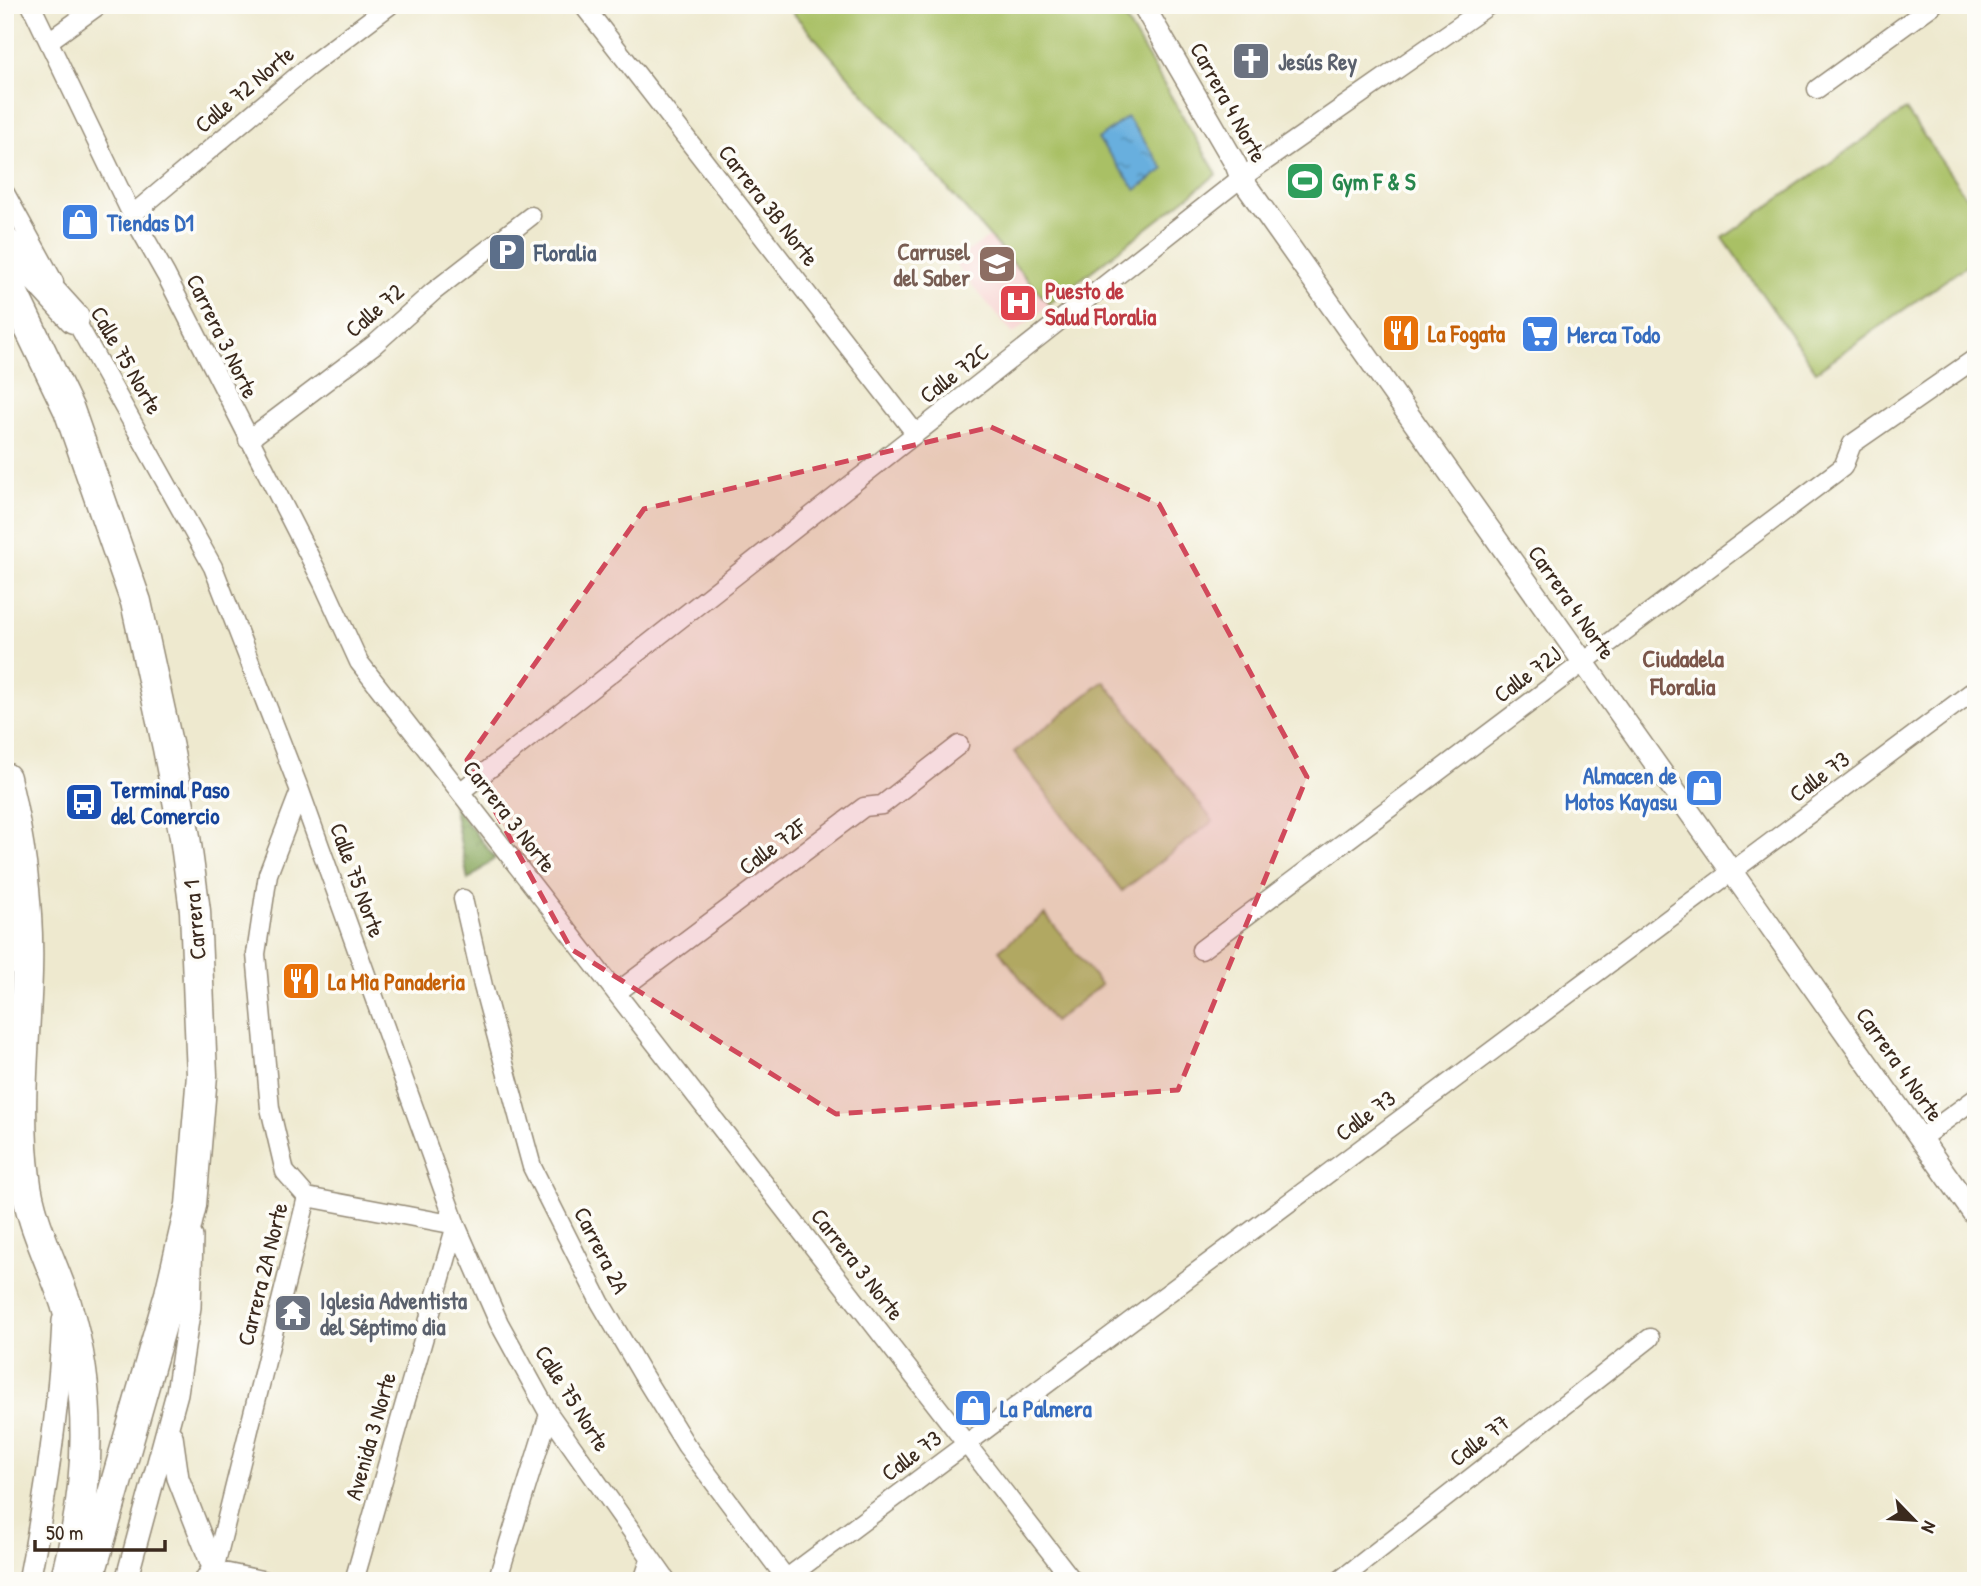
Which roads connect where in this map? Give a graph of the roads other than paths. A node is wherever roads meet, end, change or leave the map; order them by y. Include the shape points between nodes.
1 (31, 5) edge
2 (99, 5) edge
3 (390, 5) edge
4 (583, 5) edge
5 (1143, 5) edge
6 (1489, 5) edge
7 (1933, 5) edge
8 (50, 41) junction
9 (1816, 89) dead end
10 (1241, 178) junction
11 (5, 193) edge
12 (132, 215) junction
13 (531, 216) dead end
14 (5, 242) edge
15 (5, 277) edge
16 (74, 318) junction
17 (1976, 358) edge
18 (916, 434) junction
19 (248, 440) junction
20 (1583, 662) junction
21 (1976, 689) edge
22 (959, 745) dead end
23 (5, 778) edge
24 (300, 791) junction
25 (460, 792) junction
26 (12, 840) edge
27 (1731, 872) junction
28 (463, 899) dead end
29 (1201, 950) dead end
30 (616, 993) junction
31 (1976, 1098) edge
32 (20, 1122) junction
33 (1920, 1139) junction
34 (5, 1185) edge
35 (307, 1196) junction
36 (191, 1205) junction
37 (1976, 1217) edge
38 (456, 1225) junction
39 (65, 1302) junction
40 (1650, 1338) dead end
41 (549, 1414) junction
42 (171, 1422) junction
43 (967, 1444) junction
44 (650, 1560) junction
45 (211, 1577) edge
46 (786, 1580) edge
47 (29, 1581) edge
48 (65, 1581) edge
49 (88, 1581) edge
50 (126, 1581) edge
51 (266, 1581) edge
52 (354, 1581) edge
53 (497, 1581) edge
54 (643, 1581) edge
55 (667, 1581) edge
56 (1073, 1581) edge
57 (1339, 1581) edge

1 - 8 street, Carrera 3 Norte
2 - 8 street
3 - 12 street, Calle 72 Norte via 308,67
4 - 18 street, Carrera 3B Norte
5 - 10 street, Carrera 4 Norte
6 - 10 street, Calle 72C
7 - 9 street
8 - 12 street, Carrera 3 Norte
10 - 18 street, Calle 72C
10 - 20 street, Carrera 4 Norte
11 - 16 street, Calle 75 Norte
12 - 19 street, Carrera 3 Norte
13 - 19 street, Calle 72 via 375,344
14 - 16 highway
15 - 36 highway, Carrera 1 via 73,422 136,602 158,692 195,911 202,1074
16 - 24 street, Calle 75 Norte via 213,566
17 - 20 street, Calle 72J via 1852,444 1843,467
18 - 25 street, Calle 72C
19 - 25 street, Carrera 3 Norte via 359,662
20 - 27 street, Carrera 4 Norte
20 - 29 street, Calle 72J
21 - 27 street, Calle 73
22 - 30 street, Calle 72F via 882,805 864,807
23 - 26 highway
24 - 35 street, Carrera 2A Norte via 268,874 256,954 270,1108 285,1172
24 - 38 street, Calle 75 Norte
25 - 30 street, Carrera 3 Norte
26 - 32 highway via 25,907 27,969
27 - 33 street, Carrera 4 Norte
27 - 43 street, Calle 73
28 - 46 street, Carrera 2A via 533,1167 600,1302 641,1372 687,1445
30 - 43 street, Carrera 3 Norte
31 - 33 street
32 - 34 highway
32 - 39 highway via 25,1181
33 - 37 street, Carrera 4 Norte
35 - 38 street
35 - 45 street, Carrera 2A Norte
36 - 42 street via 190,1307
36 - 49 highway, Carrera 1
38 - 41 street, Calle 75 Norte via 499,1323
38 - 52 street, Avenida 3 Norte
39 - 47 street via 54,1426
39 - 48 highway via 86,1408 85,1469
40 - 57 street, Calle 77
41 - 44 street, Calle 75 Norte
41 - 53 street
42 - 45 street via 178,1478
42 - 50 street
43 - 46 street, Calle 73
43 - 56 street, Carrera 3 Norte
44 - 54 street
44 - 55 street, Calle 75 Norte
45 - 51 street

